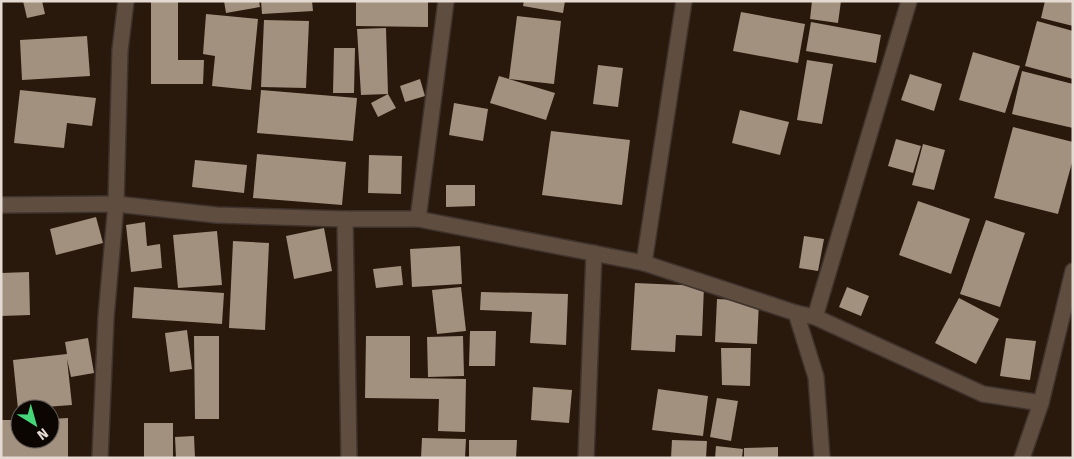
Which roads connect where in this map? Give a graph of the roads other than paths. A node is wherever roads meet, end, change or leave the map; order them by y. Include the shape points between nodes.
1 (126, 1) edge
2 (446, 1) edge
3 (684, 1) edge
4 (909, 1) edge
5 (116, 204) junction
6 (1, 205) edge
7 (418, 219) junction
8 (345, 220) junction
9 (594, 253) junction
10 (644, 263) junction
11 (1073, 271) edge
12 (796, 313) junction
13 (814, 317) junction
14 (1040, 402) junction
15 (100, 458) edge
16 (349, 458) edge
17 (586, 458) edge
18 (822, 458) edge
19 (1022, 458) edge

1 - 5 street via 120,50
2 - 7 street
3 - 10 street
4 - 13 street
5 - 6 street
5 - 8 street via 216,215
5 - 15 street via 106,317
7 - 8 street
7 - 9 street
8 - 16 street
9 - 10 street
9 - 17 street
10 - 12 street
11 - 14 street
12 - 13 street
12 - 18 street via 816,377
13 - 14 street via 984,394
14 - 19 street

